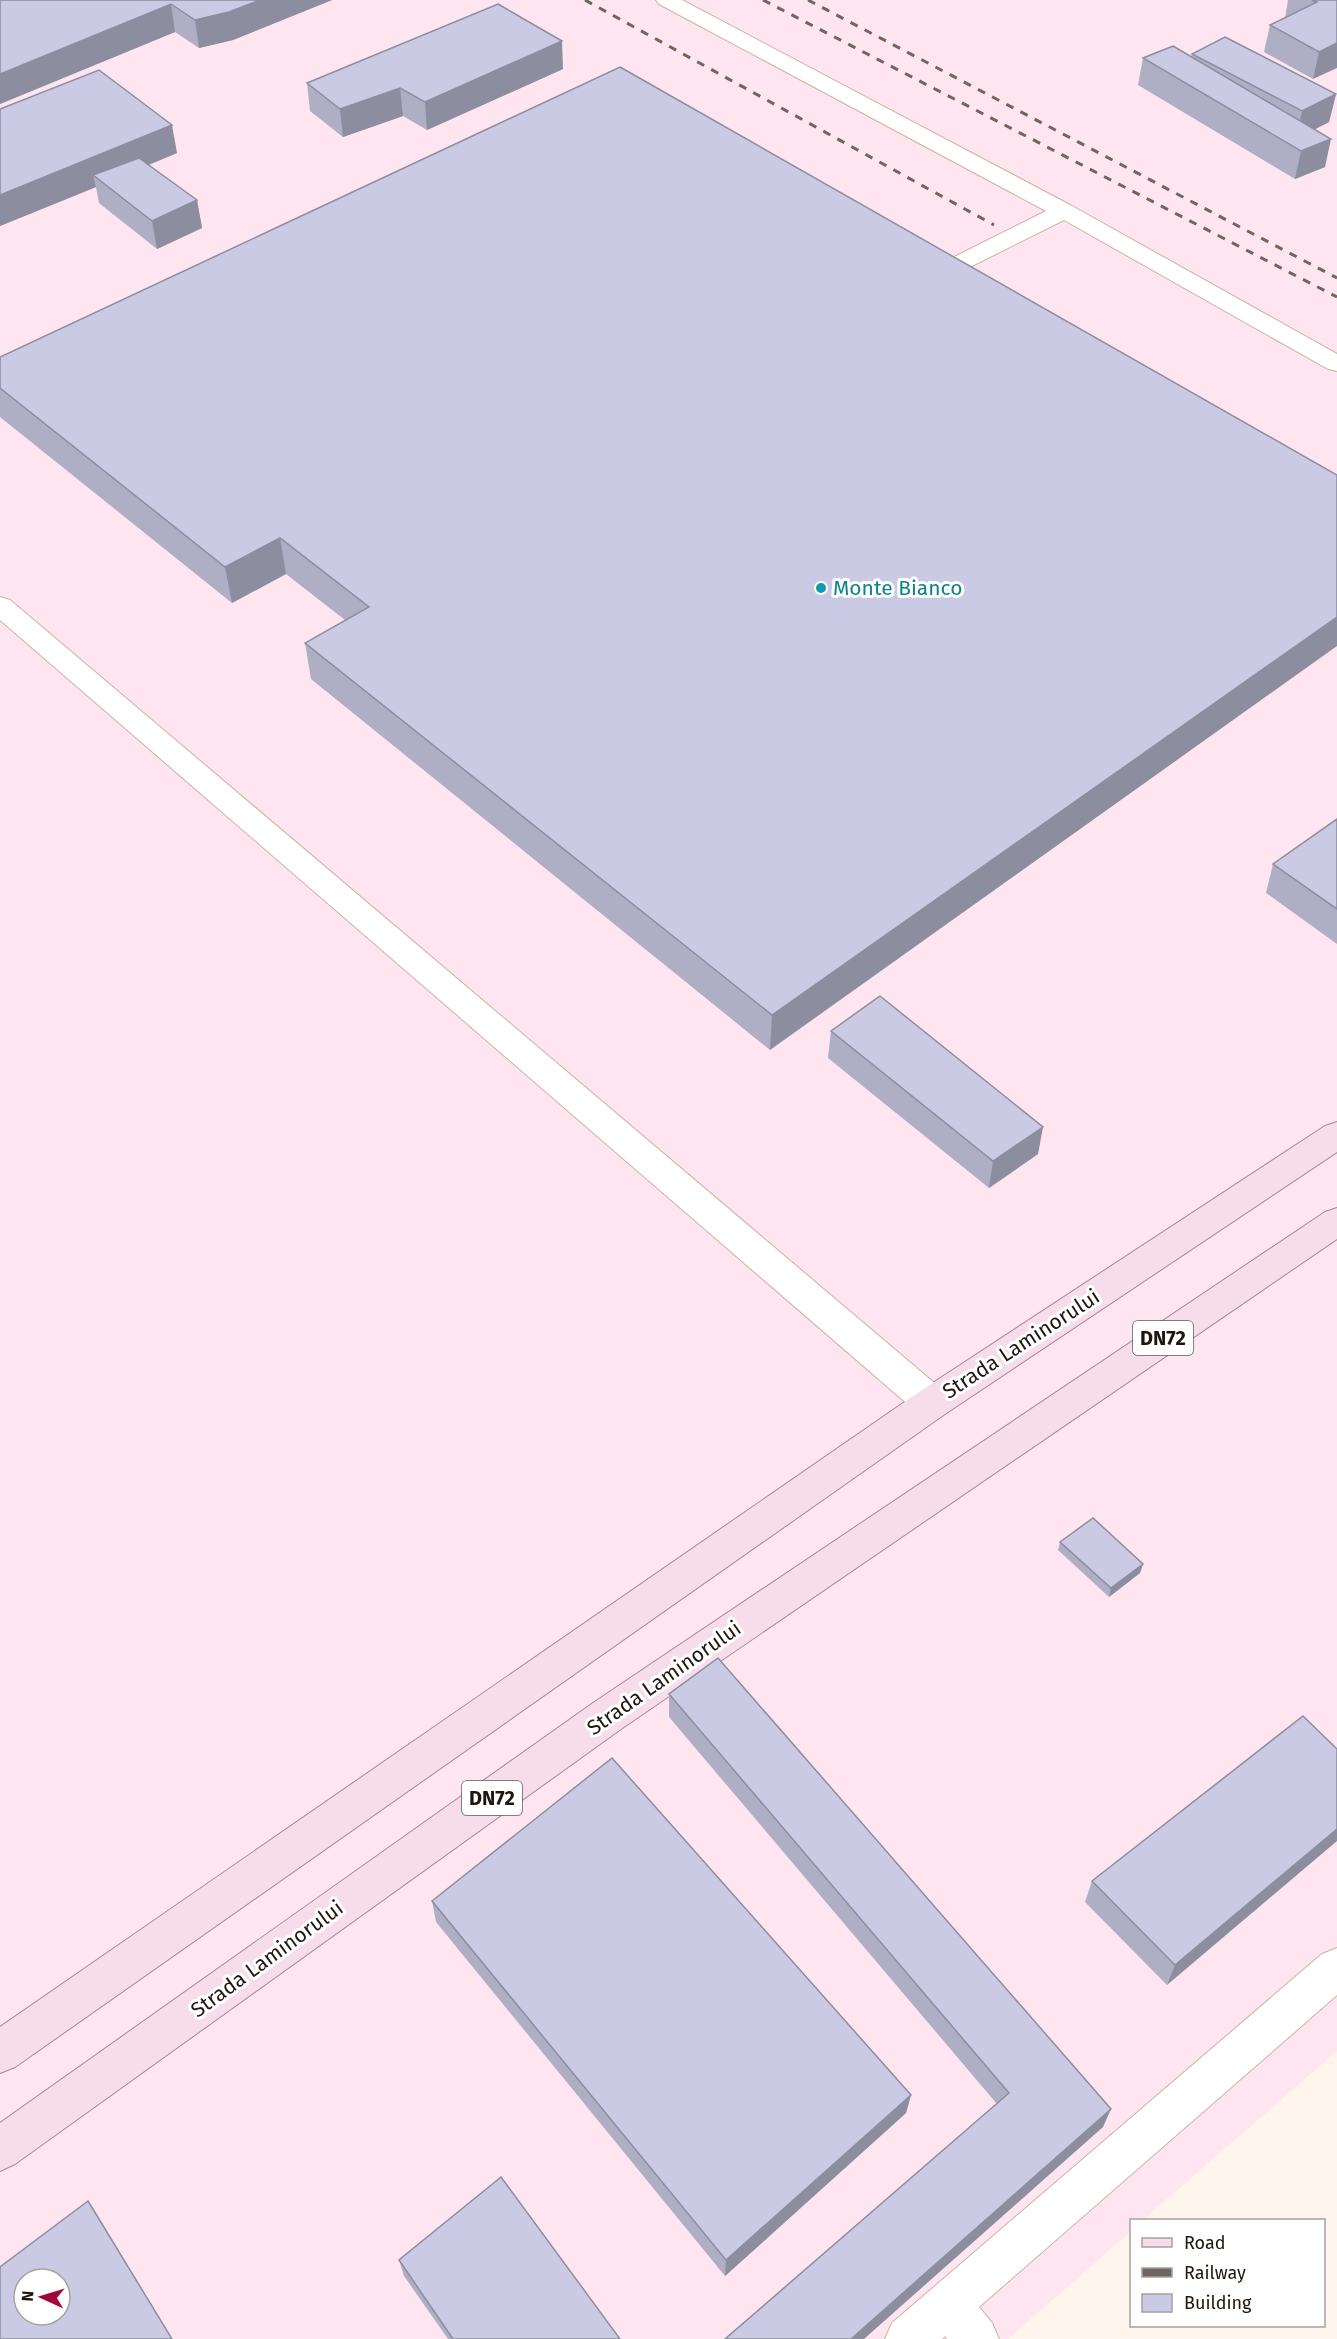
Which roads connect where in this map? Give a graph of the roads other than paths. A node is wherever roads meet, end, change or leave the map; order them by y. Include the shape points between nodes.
1 (666, 0) edge
2 (1064, 211) junction
3 (900, 256) edge
4 (1337, 364) edge
5 (0, 606) edge
6 (1337, 1135) edge
7 (1337, 1221) edge
8 (932, 1403) junction
9 (1337, 1968) edge
10 (0, 2052) edge
11 (0, 2149) edge
12 (949, 2305) junction
13 (909, 2339) edge
14 (976, 2339) edge

1 - 2 lane
2 - 3 lane via 939,271 921,268
2 - 4 lane
5 - 8 lane
6 - 8 main road, Strada Laminorului
7 - 11 main road, Strada Laminorului / DN72 via 607,1716
8 - 10 main road, Strada Laminorului
9 - 12 lane
12 - 13 lane
12 - 14 lane

